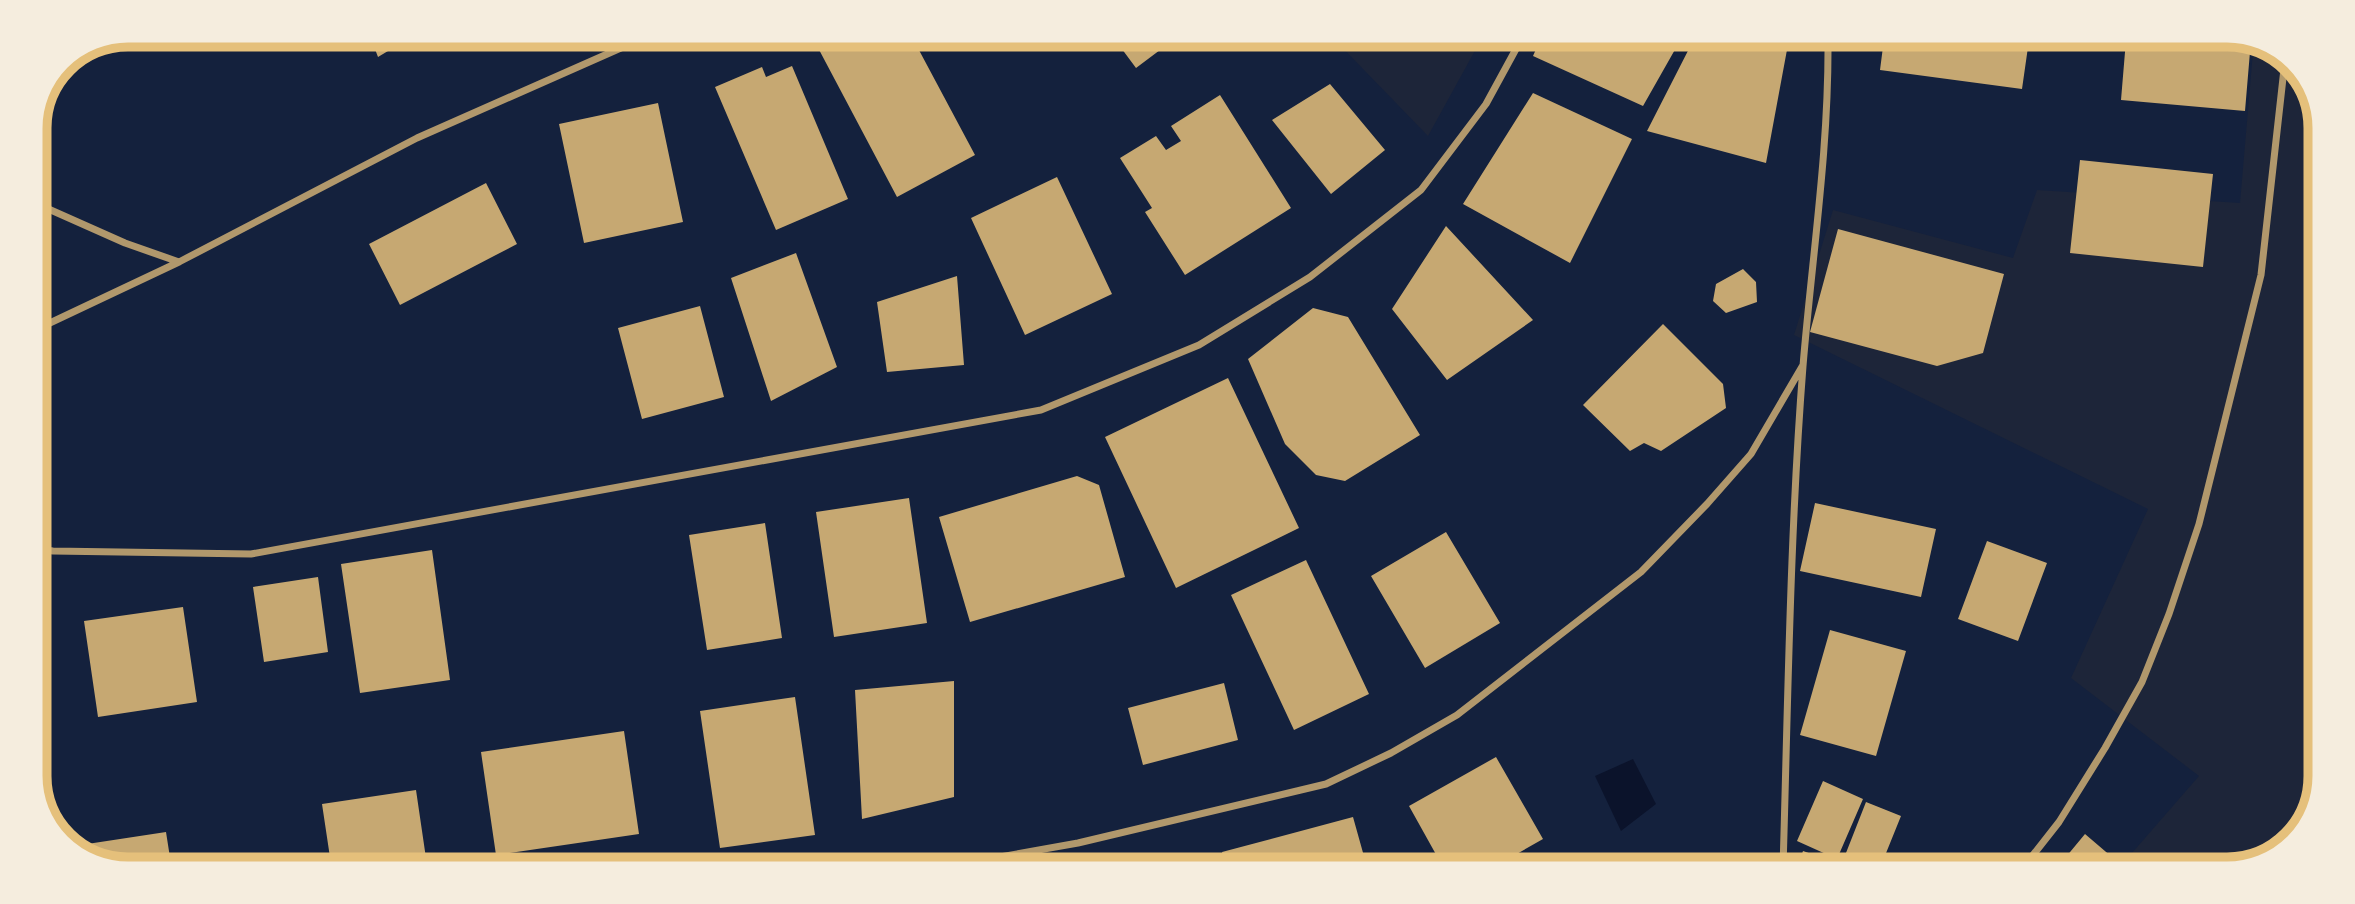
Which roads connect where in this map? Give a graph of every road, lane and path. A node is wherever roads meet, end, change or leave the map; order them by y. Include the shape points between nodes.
1 (623, 47) edge
2 (1517, 47) edge
3 (1828, 47) edge
4 (2283, 70) edge
5 (47, 208) edge
6 (179, 262) junction
7 (47, 324) edge
8 (1803, 365) junction
9 (47, 550) edge
10 (999, 857) edge
11 (1783, 857) edge
12 (2031, 857) edge

1 - 6 street via 417,138
2 - 9 street via 1486,104 1421,190 1310,277 1199,345 1041,410 251,554
3 - 8 street via 1828,96
4 - 12 street via 2261,275 2199,524 2142,682 2059,822
5 - 6 street
6 - 7 street
8 - 10 street via 1751,454 1641,572 1457,715 1326,784
8 - 11 street via 1790,561

